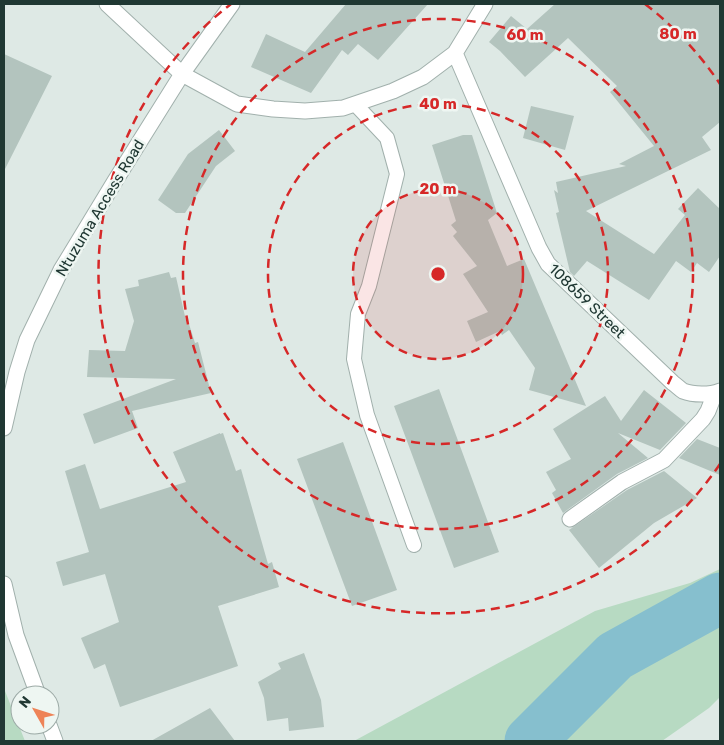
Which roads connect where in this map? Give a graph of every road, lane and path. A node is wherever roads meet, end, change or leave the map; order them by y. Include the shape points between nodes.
1 (107, 4) edge
2 (232, 4) edge
3 (485, 4) edge
4 (456, 53) junction
5 (182, 74) junction
6 (355, 104) junction
7 (718, 392) edge
8 (4, 428) edge
9 (570, 519) dead end
10 (414, 545) dead end
11 (4, 584) edge
12 (34, 685) edge

1 - 5 street
2 - 5 street, Ntuzuma Access Road
3 - 4 street
4 - 6 street via 423,77
4 - 7 street, 108659 Street via 548,264 673,383 684,391 699,394
5 - 6 street via 237,104 305,111
5 - 8 street, Ntuzuma Access Road via 61,270 27,340
6 - 10 lane via 387,138 397,174 358,314 354,359 367,416
7 - 9 street, 108659 Street via 703,419 664,460 622,482
11 - 12 street via 16,635

